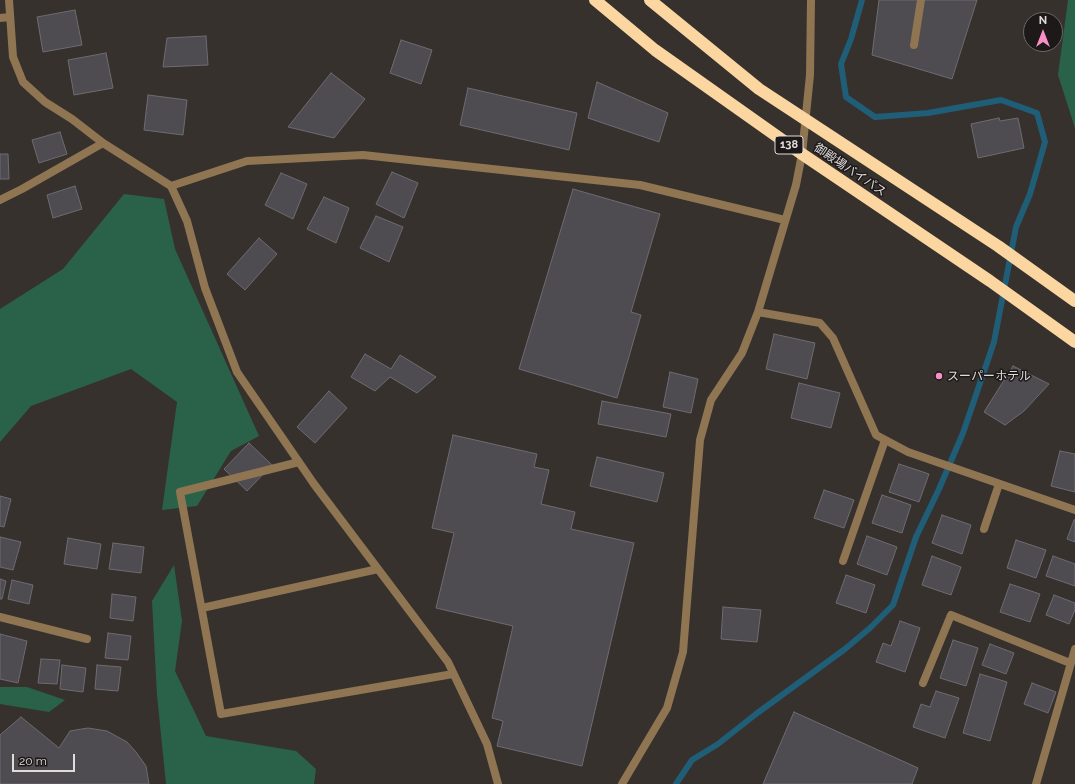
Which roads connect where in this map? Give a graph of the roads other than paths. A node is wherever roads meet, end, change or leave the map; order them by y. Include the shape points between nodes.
1 (9, 0) edge
2 (595, 0) edge
3 (650, 0) edge
4 (811, 0) edge
5 (921, 0) edge
6 (10, 17) junction
7 (0, 18) edge
8 (914, 45) dead end
9 (805, 119) junction
10 (103, 143) junction
11 (802, 154) junction
12 (171, 186) junction
13 (0, 200) edge
14 (785, 220) junction
15 (1031, 271) junction
16 (1075, 290) edge
17 (1075, 301) edge
18 (758, 312) junction
19 (1075, 342) edge
20 (885, 440) junction
21 (298, 462) junction
22 (999, 484) junction
23 (1075, 510) edge
24 (984, 529) dead end
25 (843, 561) dead end
26 (378, 569) junction
27 (202, 608) junction
28 (0, 617) edge
29 (87, 639) dead end
30 (1075, 649) edge
31 (1070, 663) junction
32 (454, 674) junction
33 (923, 683) dead end
34 (498, 784) edge
35 (622, 784) edge
36 (1036, 784) edge

1 - 6 street
2 - 11 highway, 御殿場バイパス / 138 via 655,50
3 - 9 highway, 御殿場バイパス / 138 via 760,89
4 - 9 street via 810,75
5 - 8 street
6 - 7 street
6 - 10 street via 13,57 23,82 45,102
9 - 11 street
9 - 15 highway, 御殿場バイパス / 138 via 998,246
10 - 12 street
10 - 13 street
11 - 14 street
11 - 19 highway, 御殿場バイパス / 138 via 990,281
12 - 14 street via 247,161 363,155 640,185
12 - 21 street via 187,221 205,288 237,372
14 - 18 street
15 - 16 highway
15 - 17 highway, 御殿場バイパス / 138
18 - 20 street via 820,323 833,338 876,435
18 - 35 street via 742,353 711,400 700,440 683,652 667,708
20 - 22 street via 908,452
20 - 25 street
21 - 26 street
21 - 27 street via 180,492
22 - 23 street
22 - 24 street
26 - 27 street
26 - 32 street via 448,662
27 - 32 street via 221,714
28 - 29 street
30 - 31 street
31 - 33 street via 951,615
31 - 36 street
32 - 34 street via 487,744

